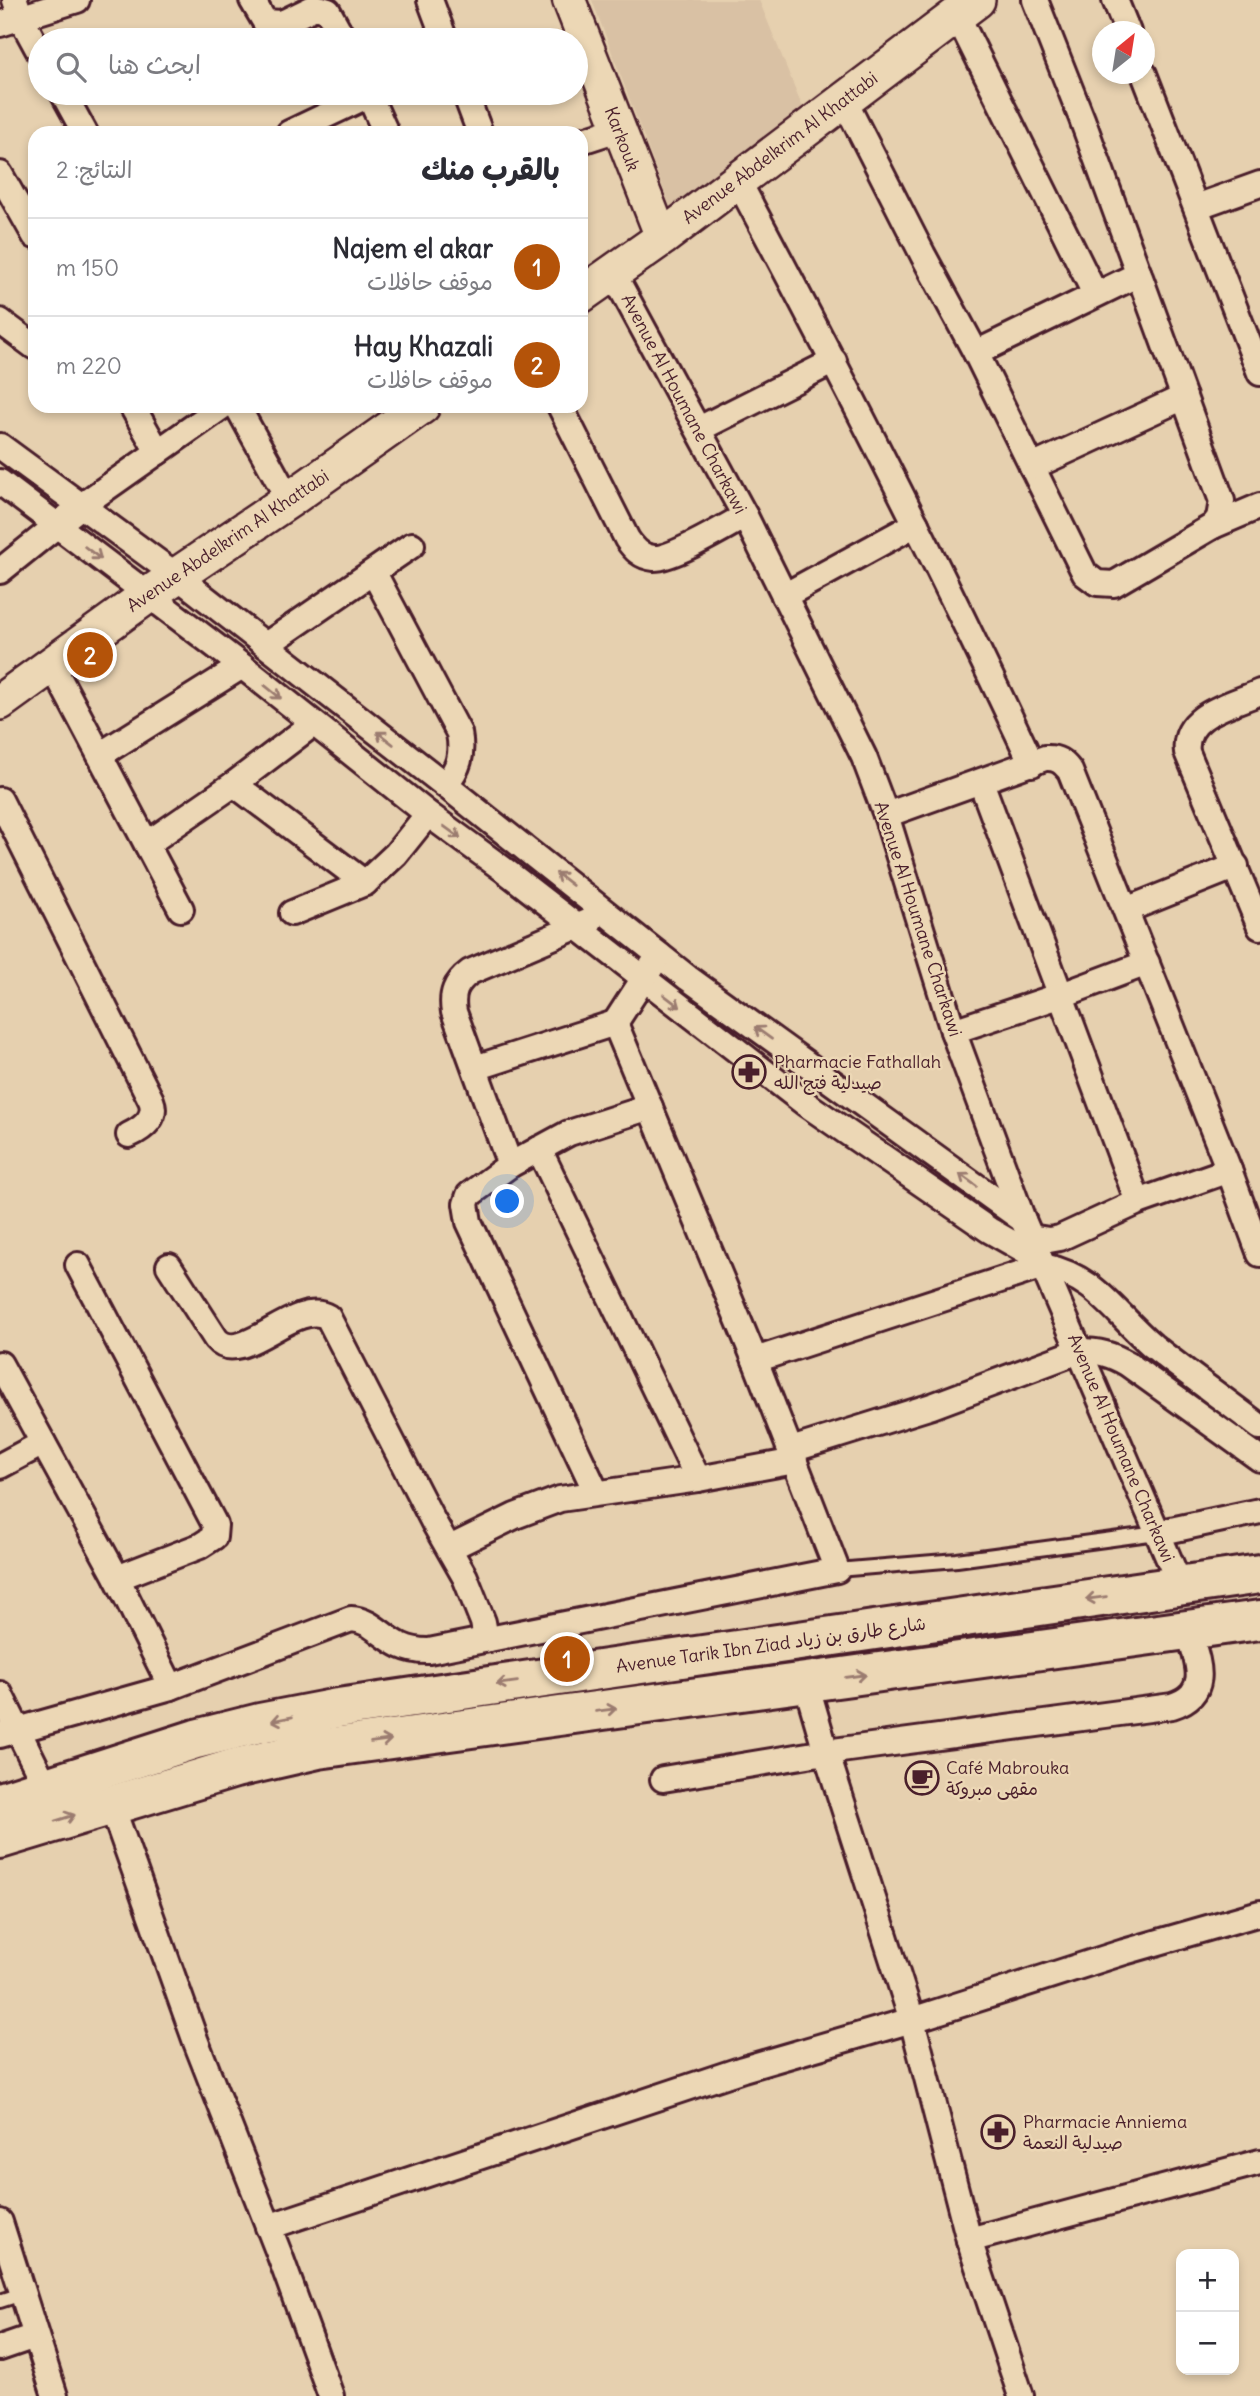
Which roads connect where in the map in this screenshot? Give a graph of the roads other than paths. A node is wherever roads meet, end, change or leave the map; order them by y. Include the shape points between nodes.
1 (77, 0) edge
2 (252, 0) edge
3 (430, 0) edge
4 (569, 0) edge
5 (1035, 0) edge
6 (1115, 0) edge
7 (962, 5) edge
8 (12, 14) edge
9 (1124, 21) edge
10 (337, 28) edge
11 (440, 28) edge
12 (580, 28) edge
13 (28, 36) edge
14 (588, 50) edge
15 (1148, 84) edge
16 (844, 100) junction
17 (70, 105) edge
18 (346, 105) edge
19 (374, 105) edge
20 (470, 105) edge
21 (81, 126) edge
22 (303, 126) edge
23 (383, 126) edge
24 (477, 126) edge
25 (618, 129) junction
26 (588, 139) edge
27 (0, 174) edge
28 (737, 179) junction
29 (1260, 184) edge
30 (1196, 207) junction
31 (28, 224) edge
32 (662, 238) junction
33 (613, 273) junction
34 (1139, 274) junction
35 (588, 290) edge
36 (1095, 295) junction
37 (0, 321) edge
38 (1253, 336) edge
39 (28, 342) edge
40 (976, 353) junction
41 (834, 361) junction
42 (1260, 373) edge
43 (1184, 397) junction
44 (136, 413) edge
45 (213, 413) edge
46 (241, 413) edge
47 (412, 413) edge
48 (564, 413) edge
49 (699, 429) junction
50 (0, 446) edge
51 (158, 452) junction
52 (1032, 467) junction
53 (0, 482) edge
54 (289, 500) junction
55 (81, 506) junction
56 (1260, 506) edge
57 (746, 516) junction
58 (916, 524) junction
59 (58, 526) junction
60 (1213, 526) junction
61 (412, 545) dead end
62 (0, 571) edge
63 (374, 573) junction
64 (177, 576) junction
65 (148, 595) junction
66 (785, 596) junction
67 (266, 645) junction
68 (52, 665) junction
69 (242, 666) junction
70 (1260, 692) edge
71 (0, 702) edge
72 (313, 724) junction
73 (100, 755) junction
74 (1032, 764) junction
75 (981, 782) junction
76 (234, 784) junction
77 (445, 785) junction
78 (0, 800) edge
79 (428, 814) junction
80 (886, 815) junction
81 (147, 844) junction
82 (1236, 866) junction
83 (365, 883) junction
84 (181, 909) dead end
85 (1126, 910) junction
86 (292, 913) dead end
87 (607, 913) junction
88 (578, 926) junction
89 (1260, 927) edge
90 (659, 955) junction
91 (1147, 963) junction
92 (643, 979) junction
93 (1062, 995) junction
94 (615, 1023) junction
95 (953, 1031) junction
96 (475, 1068) junction
97 (650, 1107) junction
98 (129, 1135) dead end
99 (540, 1149) junction
100 (510, 1165) junction
101 (1229, 1170) junction
102 (1138, 1202) junction
103 (1026, 1228) junction
104 (1260, 1254) edge
105 (1041, 1263) junction
106 (78, 1265) dead end
107 (169, 1266) dead end
108 (1079, 1351) junction
109 (755, 1360) junction
110 (0, 1364) edge
111 (1260, 1427) edge
112 (43, 1443) junction
113 (793, 1455) junction
114 (1260, 1459) edge
115 (0, 1466) edge
116 (698, 1479) junction
117 (596, 1492) junction
118 (1260, 1511) edge
119 (1157, 1533) junction
120 (450, 1548) junction
121 (837, 1570) junction
122 (1260, 1574) edge
123 (117, 1578) junction
124 (1179, 1586) junction
125 (1260, 1620) edge
126 (1187, 1630) junction
127 (486, 1639) junction
128 (806, 1683) junction
129 (171, 1687) junction
130 (0, 1695) edge
131 (9, 1732) edge
132 (826, 1752) junction
133 (663, 1779) dead end
134 (46, 1787) junction
135 (0, 1802) edge
136 (111, 1804) junction
137 (0, 1839) edge
138 (1260, 1913) edge
139 (912, 2020) junction
140 (1260, 2162) edge
141 (0, 2222) edge
142 (268, 2227) junction
143 (969, 2240) junction
144 (4, 2252) edge
145 (11, 2298) edge
146 (35, 2336) junction
147 (0, 2348) edge
148 (55, 2396) edge
149 (331, 2396) edge
150 (1021, 2396) edge

1 - 8 street
2 - 10 street via 265,22 282,23 315,7 328,11
3 - 11 street
4 - 12 street, Karkouk
5 - 34 street
6 - 9 street
7 - 16 main road, Avenue Abdelkrim Al Khattabi
7 - 36 street
8 - 13 street
14 - 25 street, Karkouk
15 - 30 street
16 - 28 main road, Avenue Abdelkrim Al Khattabi
16 - 40 street
17 - 21 street
18 - 22 street
19 - 23 street
20 - 24 street
25 - 26 street
25 - 32 street, Karkouk
27 - 31 street
28 - 32 main road, Avenue Abdelkrim Al Khattabi
28 - 41 street
29 - 30 street
30 - 38 street
32 - 33 main road, Avenue Abdelkrim Al Khattabi
33 - 35 main road, Avenue Abdelkrim Al Khattabi
33 - 49 street, Avenue Al Houmane Charkawi
34 - 36 street
34 - 43 street
36 - 40 street
37 - 39 street
38 - 42 street
40 - 52 street
41 - 49 street
41 - 58 street
43 - 52 street
43 - 60 street via 1222,501
44 - 51 street
45 - 51 street
46 - 54 street
47 - 54 main road, Avenue Abdelkrim Al Khattabi
48 - 57 street via 627,539 639,553 651,558 666,556
49 - 57 street, Avenue Al Houmane Charkawi
50 - 55 street
51 - 55 street
52 - 60 street via 1085,574 1097,583 1114,583
53 - 59 street
54 - 64 main road, Avenue Abdelkrim Al Khattabi
55 - 59 street
55 - 64 street
56 - 60 street
57 - 66 street, Avenue Al Houmane Charkawi
58 - 66 street
58 - 74 street
59 - 62 street
59 -> 65 street
61 - 63 street
63 - 67 street
63 - 77 street via 460,733 460,760
64 - 65 main road, Avenue Abdelkrim Al Khattabi
64 - 67 street
65 - 68 main road, Avenue Abdelkrim Al Khattabi
65 - 69 street
66 - 80 street, Avenue Al Houmane Charkawi via 864,757
77 -> 67 street
68 - 71 main road, Avenue Abdelkrim Al Khattabi
68 - 73 street
69 -> 72 street
69 - 73 street
70 - 82 street via 1195,722 1185,741
72 - 76 street
72 - 79 street
73 - 81 street
74 - 75 street
74 - 85 street via 1053,758 1070,771
75 - 80 street
75 - 93 street
76 - 81 street
76 - 83 street
87 -> 77 street
78 - 98 street via 151,1100 150,1118
79 - 83 street
79 -> 88 street
80 - 95 street, Avenue Al Houmane Charkawi
81 - 84 street
82 - 85 street
82 - 89 street
83 - 86 street
85 - 91 street
87 - 88 street
87 - 90 street
88 - 92 street
88 - 96 street via 470,972 456,986 454,1012
90 - 92 street
103 -> 90 street
91 - 93 street
91 - 101 street
92 - 94 street
92 -> 105 street via 806,1104
93 - 95 street
93 - 102 street
94 - 96 street
94 - 97 street
95 - 103 street, Avenue Al Houmane Charkawi
96 - 100 street
97 - 99 street via 569,1133
97 - 109 street
99 - 100 street
99 - 116 street
100 - 117 street via 469,1195 467,1213
101 - 102 street
101 - 104 street
102 - 103 street via 1060,1238 1049,1240
103 - 105 street, Avenue Al Houmane Charkawi
105 - 108 street, Avenue Al Houmane Charkawi
105 - 109 street
105 - 111 street via 1088,1284 1152,1345
106 - 123 street via 215,1528 212,1539 200,1546
107 - 120 street via 216,1339 227,1347 240,1346 305,1314 328,1317
108 - 113 street
108 - 114 street via 1099,1351 1128,1364
108 - 119 street, Avenue Al Houmane Charkawi
109 - 113 street
110 - 112 street
112 - 115 street
112 - 123 street
113 - 116 street
113 - 121 street
116 - 117 street
117 - 120 street via 560,1499 515,1516
118 - 119 street
119 - 121 lane via 957,1560
119 - 124 street, Avenue Al Houmane Charkawi
120 - 127 street
121 - 127 street
122 - 124 main road, Avenue Tarik Ibn Ziad شارع طارق بن زياد
123 - 129 street
124 - 126 main road via 1152,1609 1154,1618
124 - 126 main road via 1213,1596 1216,1604 1213,1620
124 -> 134 main road, Avenue Tarik Ibn Ziad شارع طارق بن زياد via 338,1708 196,1739
125 - 126 main road
128 -> 126 main road
126 - 132 street via 1200,1669 1190,1697 1182,1703
127 - 129 street via 417,1651 400,1647 351,1619
128 - 132 street
136 -> 128 main road via 318,1749
129 - 131 street
130 - 131 street
131 - 134 street
132 - 133 street
132 - 139 street
134 - 135 main road, Avenue Tarik Ibn Ziad شارع طارق بن زياد
137 -> 136 main road
136 - 142 street
138 - 139 street
139 - 142 street via 743,2069
139 - 143 street
140 - 143 street
141 - 144 street
142 - 149 street
143 - 150 street
144 - 145 street
145 - 146 street
146 - 147 street
146 - 148 street

